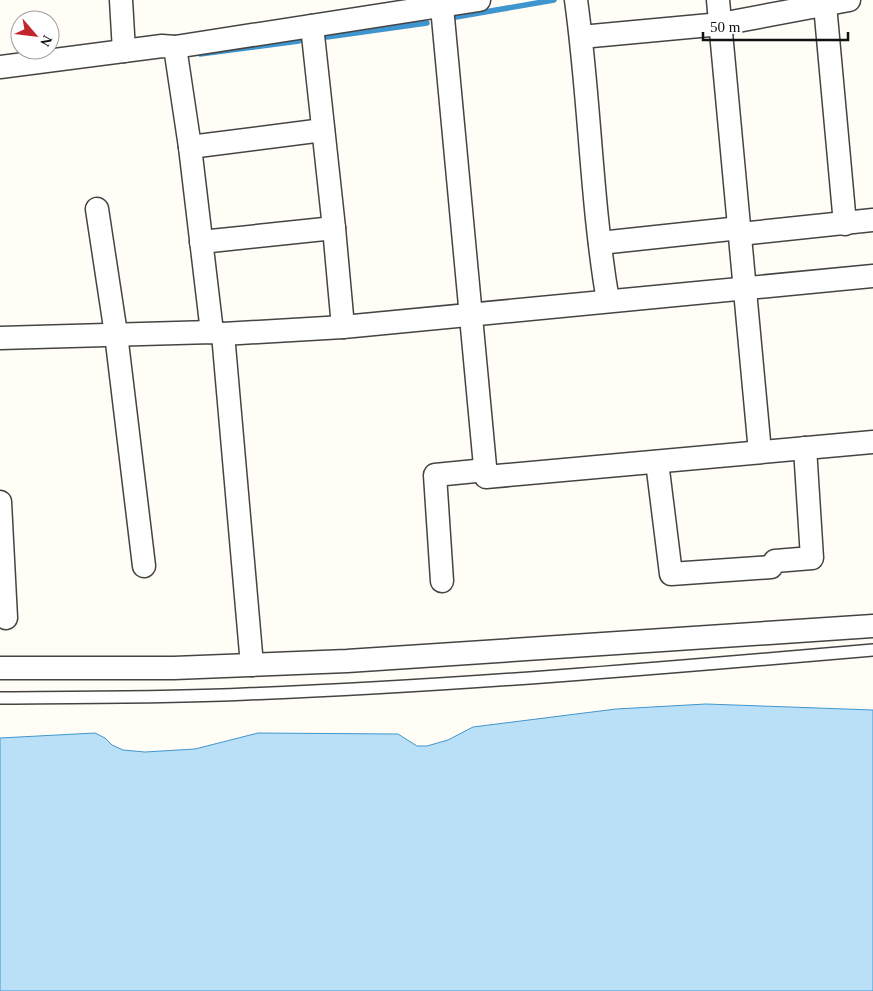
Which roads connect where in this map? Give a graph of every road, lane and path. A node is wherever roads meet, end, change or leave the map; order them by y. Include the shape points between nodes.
1 (121, 0) edge
2 (576, 0) edge
3 (718, 0) edge
4 (849, 0) edge
5 (473, 1) edge
6 (824, 5) junction
7 (442, 7) junction
8 (721, 24) junction
9 (312, 26) junction
10 (581, 37) junction
11 (175, 47) junction
12 (124, 51) junction
13 (0, 68) edge
14 (323, 130) junction
15 (190, 147) junction
16 (96, 210) dead end
17 (873, 220) edge
18 (845, 224) junction
19 (334, 228) junction
20 (740, 231) junction
21 (202, 242) junction
22 (600, 243) junction
23 (873, 276) edge
24 (744, 281) junction
25 (607, 294) junction
26 (471, 308) junction
27 (342, 320) junction
28 (218, 333) junction
29 (116, 334) junction
30 (0, 338) edge
31 (873, 442) edge
32 (805, 448) junction
33 (760, 452) junction
34 (657, 462) junction
35 (486, 470) junction
36 (0, 502) edge
37 (144, 566) dead end
38 (442, 581) dead end
39 (6, 618) dead end
40 (873, 626) edge
41 (873, 650) edge
42 (252, 665) junction
43 (0, 668) edge
44 (0, 698) edge

1 - 12 street
2 - 10 street
3 - 8 street
4 - 6 street
5 - 7 street
6 - 8 street
6 - 18 street
7 - 9 street
7 - 26 street
8 - 10 street
8 - 20 street
9 - 11 street
9 - 14 street
10 - 22 street
11 - 12 street
11 - 15 street
12 - 13 street
14 - 15 street
14 - 19 street
15 - 21 street
16 - 29 street
17 - 18 street
18 - 20 street
19 - 21 street
19 - 27 street
20 - 22 street
20 - 24 street
21 - 28 street
22 - 25 street
23 - 24 street
24 - 25 street
24 - 33 street
25 - 26 street
26 - 27 street
26 - 35 street
27 - 28 street
28 - 29 street
28 - 42 street
29 - 30 street
29 - 37 street
31 - 32 street
32 - 33 street
32 - 34 street via 812,558 775,561 770,567 671,574
33 - 34 street
34 - 35 street via 486,477
35 - 38 street via 434,475
36 - 39 street
40 - 42 street
41 - 44 lane via 380,687 245,694
42 - 43 street

